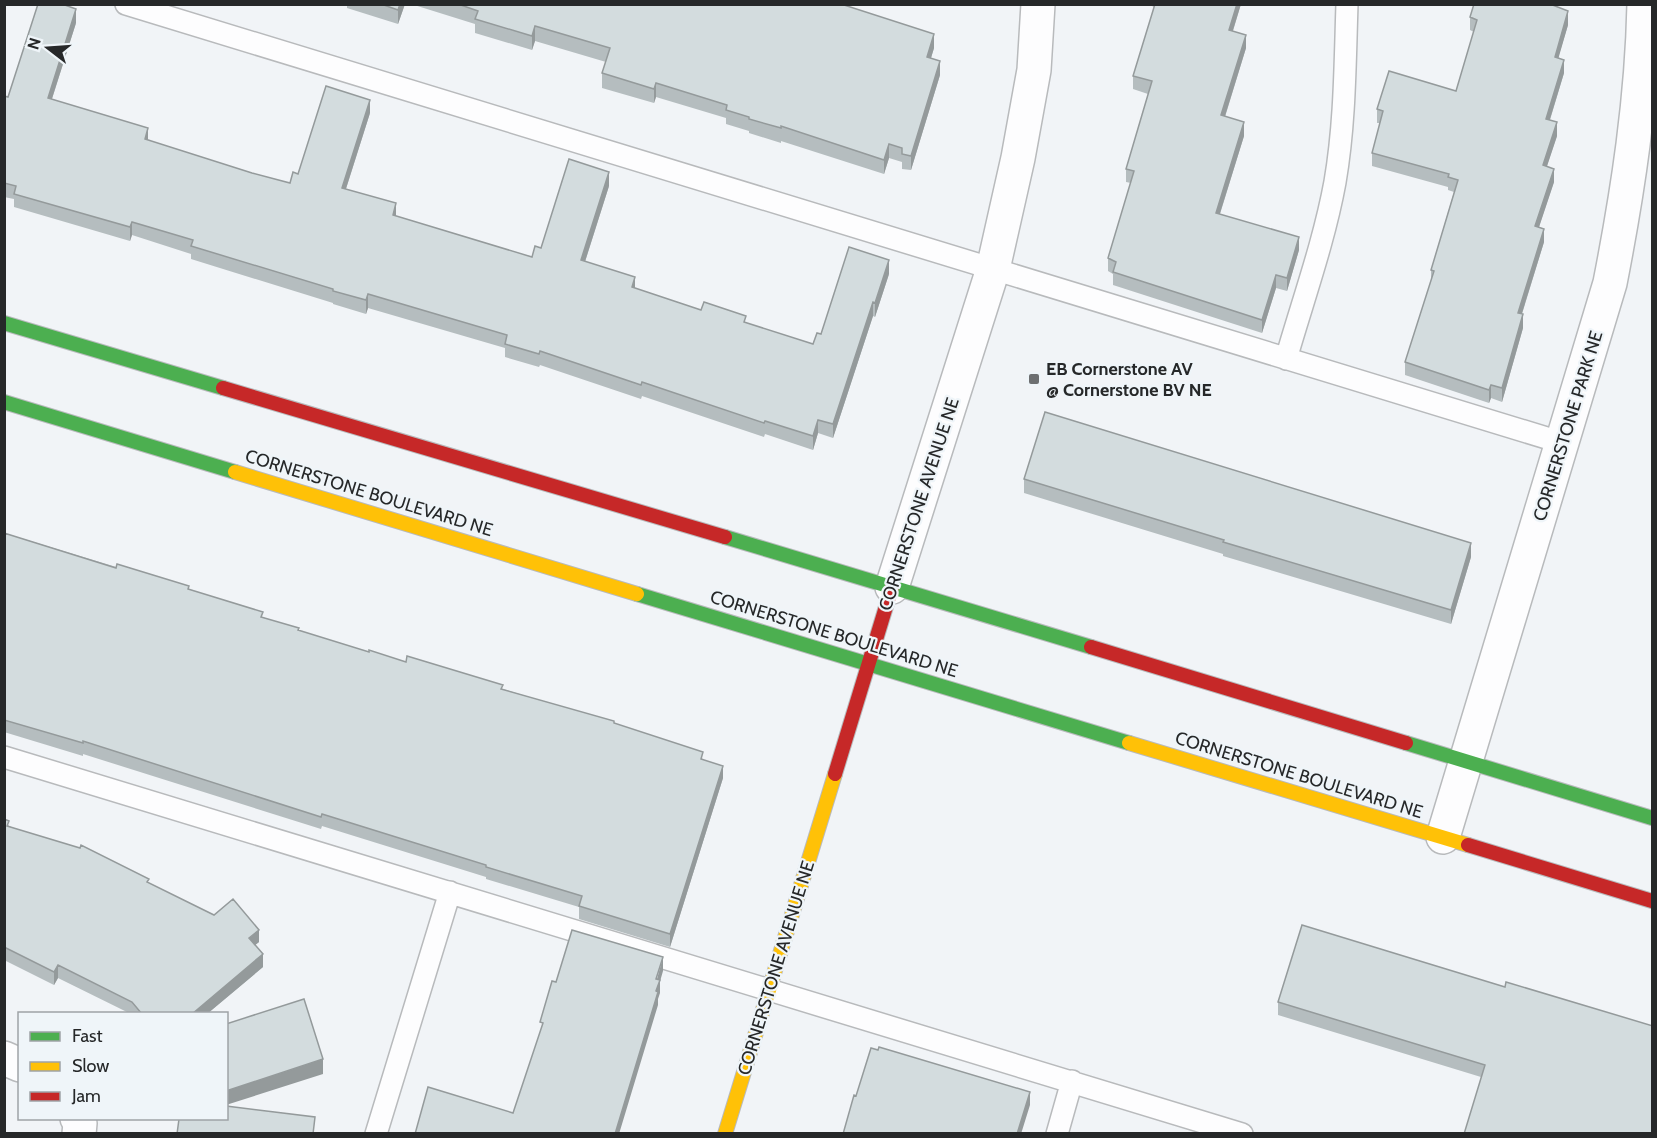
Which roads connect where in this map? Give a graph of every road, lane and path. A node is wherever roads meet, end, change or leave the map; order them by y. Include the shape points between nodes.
1 (126, 4) edge
2 (1038, 4) edge
3 (1347, 4) edge
4 (1644, 4) edge
5 (993, 269) junction
6 (4, 323) edge
7 (1286, 358) junction
8 (4, 402) edge
9 (1563, 443) junction
10 (892, 587) junction
11 (869, 663) junction
12 (4, 757) edge
13 (1466, 762) junction
14 (1653, 818) edge
15 (1443, 837) junction
16 (450, 892) junction
17 (1653, 901) edge
18 (770, 989) junction
19 (4, 1058) edge
20 (18, 1064) edge
21 (1072, 1082) junction
22 (376, 1134) edge
23 (725, 1134) edge
24 (1057, 1134) edge
25 (1242, 1134) edge

1 - 5 lane
2 - 5 street, CORNERSTONE AVENUE NE via 1034,70
3 - 7 lane via 1335,184
4 - 9 street, CORNERSTONE PARK NE via 1639,104 1628,193 1610,283
5 - 7 lane
5 - 10 street, CORNERSTONE AVENUE NE
6 - 10 street
7 - 9 lane
8 - 11 street, CORNERSTONE BOULEVARD NE
9 - 13 street, CORNERSTONE PARK NE
10 - 11 street, CORNERSTONE AVENUE NE
10 - 13 street
11 - 15 street, CORNERSTONE BOULEVARD NE
11 - 18 street, CORNERSTONE AVENUE NE
12 - 16 lane
13 - 14 street
13 - 15 street, CORNERSTONE PARK NE
15 - 17 street, CORNERSTONE BOULEVARD NE
16 - 18 lane
16 - 22 lane
18 - 21 lane
18 - 23 street, CORNERSTONE AVENUE NE
19 - 20 street
21 - 24 lane
21 - 25 lane

